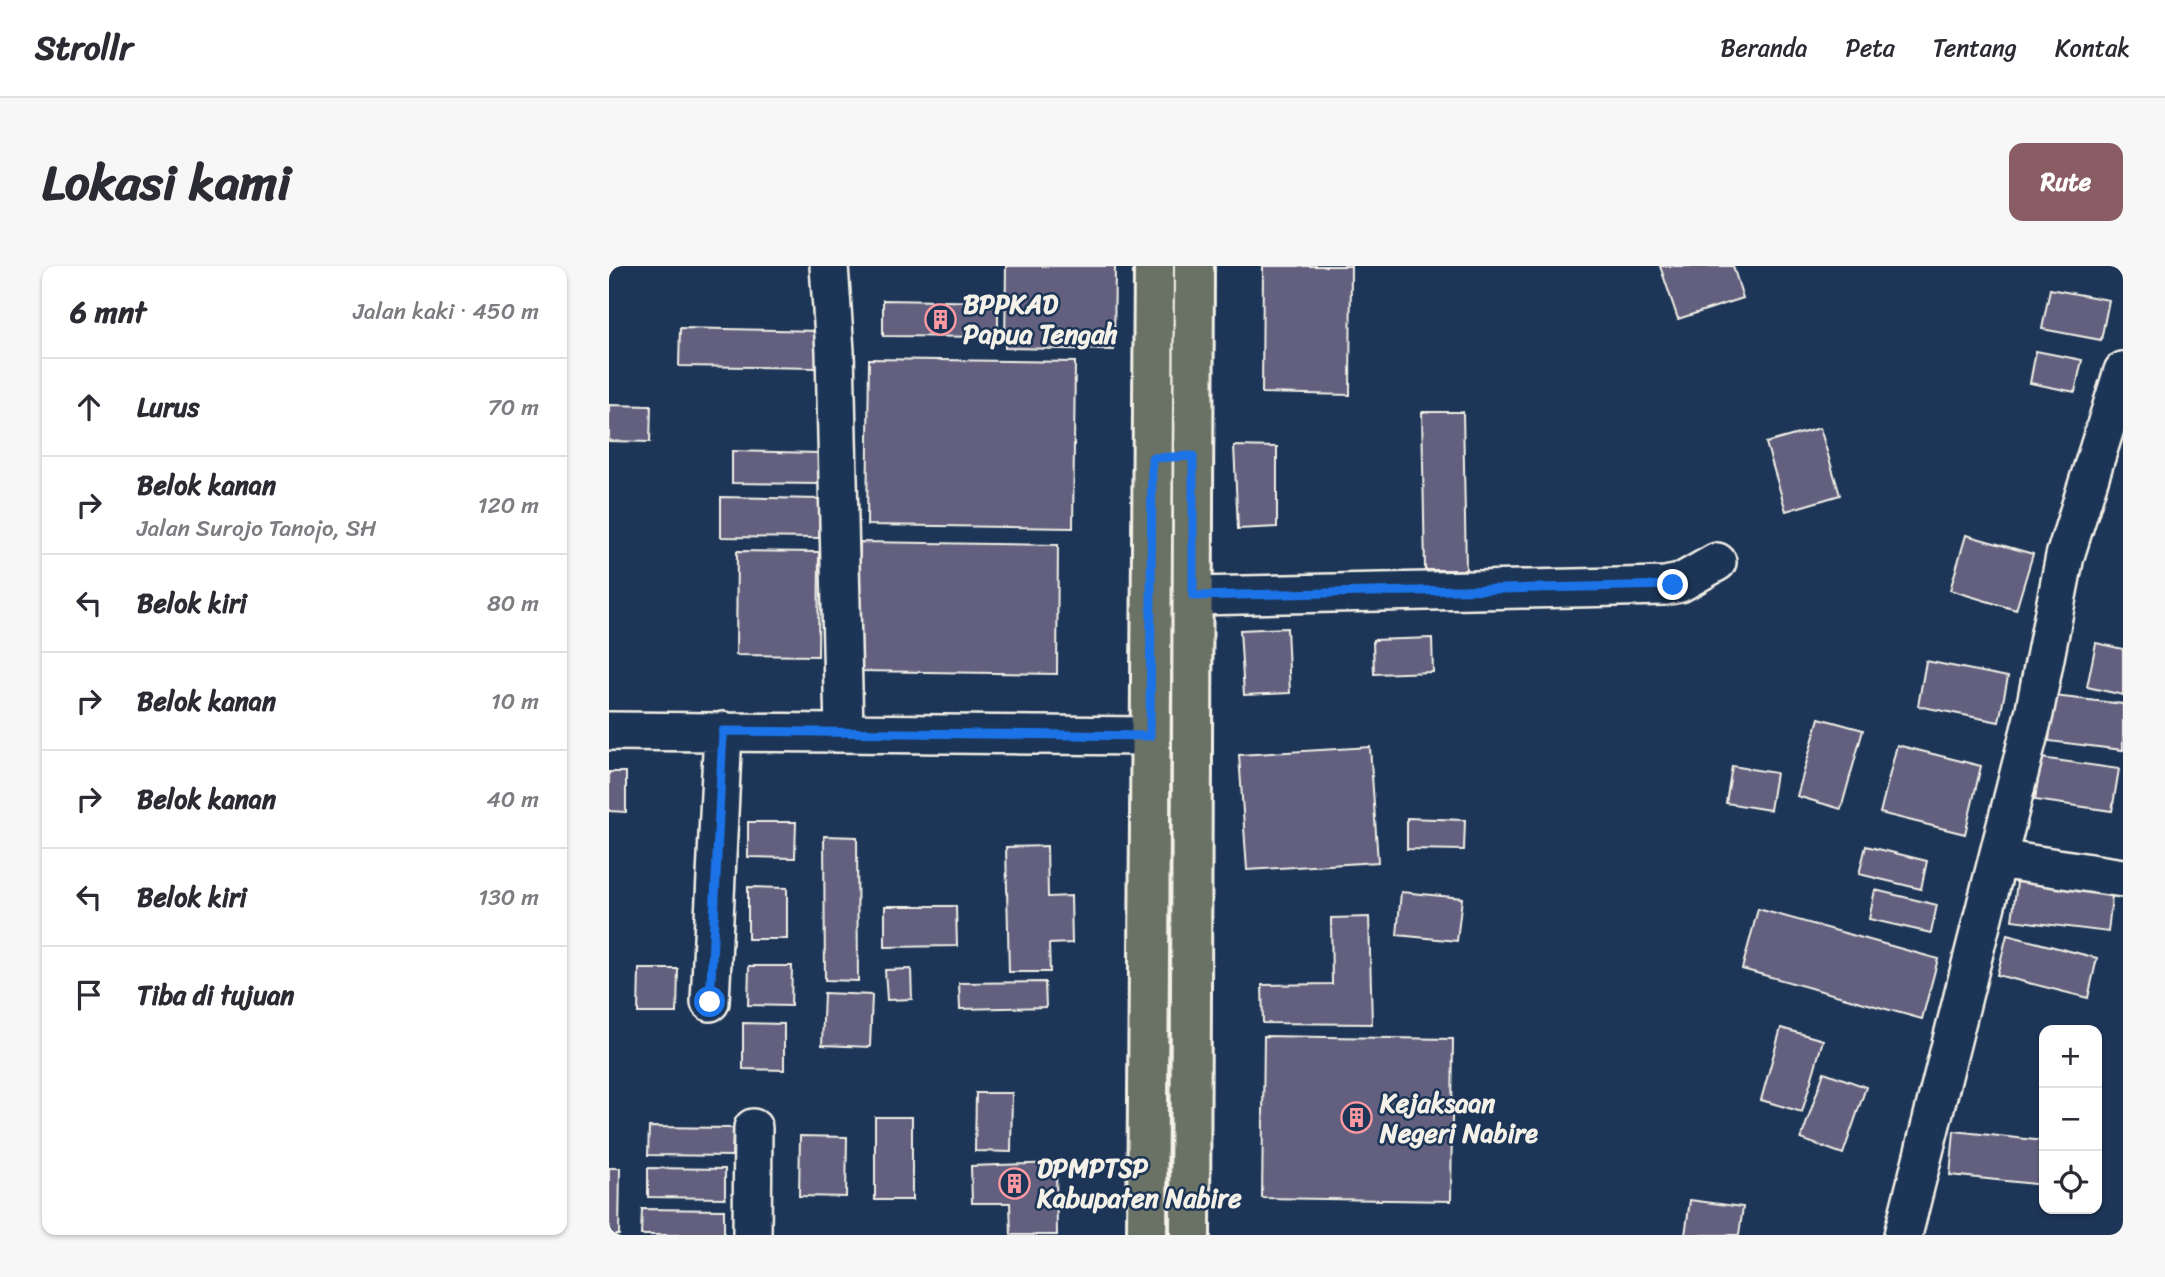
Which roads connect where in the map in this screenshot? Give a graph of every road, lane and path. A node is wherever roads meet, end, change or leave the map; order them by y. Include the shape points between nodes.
1 (829, 266) edge
2 (1154, 266) edge
3 (1194, 266) edge
4 (2123, 371) edge
5 (1193, 456) junction
6 (1152, 458) junction
7 (1717, 562) dead end
8 (1193, 596) junction
9 (609, 731) edge
10 (723, 731) junction
11 (844, 732) junction
12 (1150, 736) junction
13 (1998, 859) junction
14 (2123, 878) edge
15 (710, 1002) dead end
16 (753, 1128) dead end
17 (1147, 1146) junction
18 (1190, 1146) junction
19 (753, 1235) edge
20 (1147, 1235) edge
21 (1190, 1235) edge
22 (1903, 1235) edge

1 - 11 street
2 - 6 main road
3 - 5 main road
4 - 13 street via 2065,556 2047,662
5 - 6 main road
5 - 8 main road
6 - 12 main road
7 - 8 street via 1680,583 1665,586
8 - 18 main road
9 - 10 street
10 - 11 street
10 - 15 street
11 - 12 street
12 - 17 main road
13 - 14 street
13 - 22 street
16 - 19 street
17 - 18 main road
17 - 20 main road
18 - 21 main road

